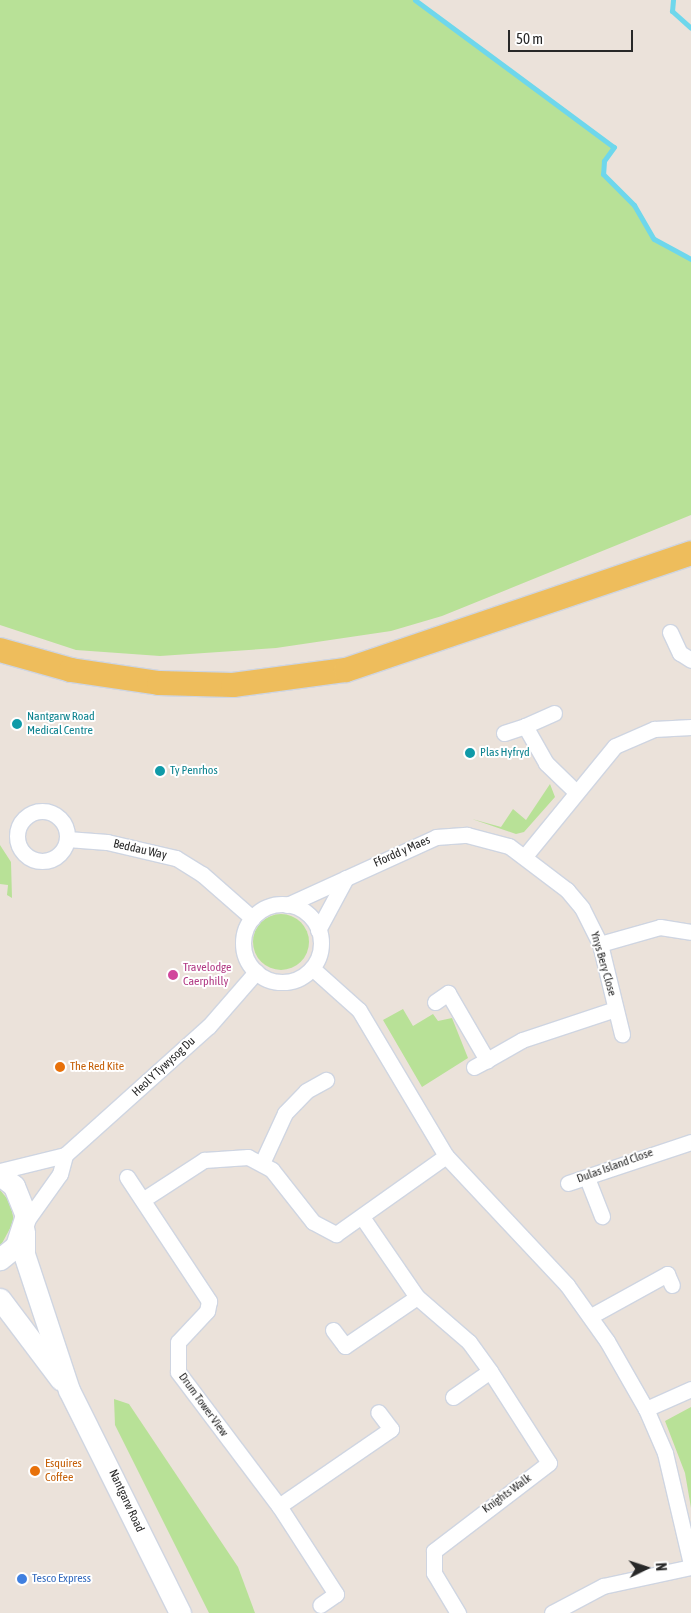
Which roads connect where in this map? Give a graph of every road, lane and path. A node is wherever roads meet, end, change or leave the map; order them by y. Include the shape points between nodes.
1 (691, 553) edge
2 (670, 632) dead end
3 (0, 650) edge
4 (691, 660) edge
5 (554, 713) dead end
6 (524, 726) junction
7 (691, 728) edge
8 (504, 733) dead end
9 (575, 791) junction
10 (67, 839) dead end
11 (525, 856) junction
12 (346, 878) junction
13 (287, 905) junction
14 (252, 918) junction
15 (318, 930) junction
16 (691, 932) edge
17 (600, 944) junction
18 (312, 968) junction
19 (256, 972) junction
20 (435, 1002) dead end
21 (615, 1009) junction
22 (622, 1034) dead end
23 (488, 1060) junction
24 (474, 1068) dead end
25 (326, 1080) dead end
26 (691, 1142) edge
27 (65, 1155) junction
28 (446, 1156) junction
29 (262, 1163) junction
30 (0, 1171) edge
31 (0, 1175) edge
32 (127, 1177) dead end
33 (587, 1178) junction
34 (568, 1183) dead end
35 (144, 1199) junction
36 (602, 1216) dead end
37 (362, 1217) junction
38 (24, 1227) junction
39 (0, 1259) edge
40 (672, 1285) dead end
41 (417, 1297) junction
42 (0, 1299) edge
43 (591, 1316) junction
44 (333, 1330) dead end
45 (490, 1371) junction
46 (69, 1390) junction
47 (691, 1390) edge
48 (453, 1398) dead end
49 (646, 1409) junction
50 (378, 1412) dead end
51 (279, 1506) junction
52 (691, 1566) edge
53 (320, 1605) dead end
54 (180, 1613) edge
55 (458, 1613) edge
56 (552, 1613) edge

1 - 3 main road via 346,670 233,685 159,683 71,670
2 - 4 street via 680,652
5 - 6 street
6 - 8 street
6 - 9 street via 546,763
7 - 9 street via 654,728 625,739
9 - 11 street
10 - 14 street, Beddau Way via 132,847 176,858 202,874
11 - 12 street, Ffordd y Maes via 492,840 451,835 424,842
11 - 17 street, Ynys Bery Close via 582,908
12 - 13 street, Ffordd y Maes
12 - 15 street
13 - 14 street via 264,908
13 - 15 street via 304,911
14 - 19 street via 243,940 244,953
15 - 18 street via 319,952
16 - 17 street via 660,927
17 - 21 street, Ynys Bery Close
18 - 19 street via 302,976 278,982
18 - 28 street via 359,1010
19 - 27 street, Heol Y Tywysog Du via 209,1026
20 - 23 street via 448,993
21 - 22 street, Ynys Bery Close
21 - 23 street, Ynys Bery Close via 522,1040
23 - 24 street, Ynys Bery Close
25 - 29 street via 306,1091 285,1113
26 - 33 street, Dulas Island Close via 646,1154
27 - 30 street, Heol Y Tywysog Du
27 - 38 street, Heol Y Tywysog Du via 60,1174
28 - 37 street
28 - 43 street
29 - 35 street via 231,1156 204,1160
29 - 37 street via 314,1222 330,1234 345,1230
31 - 38 main road, Nantgarw Road via 22,1199
32 - 35 street, Drum Tower View
33 - 34 street, Dulas Island Close
33 - 36 street
35 - 51 street, Drum Tower View via 209,1301 207,1311 178,1342 178,1372
37 - 41 street, Knights Walk
38 - 39 main road via 16,1246
38 - 46 main road, Nantgarw Road via 24,1254
40 - 43 street via 667,1274
41 - 44 street via 345,1346
41 - 45 street, Knights Walk via 469,1342
42 - 46 main road, Nantgarw Road
43 - 49 street
45 - 48 street
45 - 55 street, Knights Walk via 549,1463 434,1551 434,1573
46 - 54 main road, Nantgarw Road
47 - 49 street
49 - 52 street via 671,1472
50 - 51 street via 391,1429
51 - 53 street, Drum Tower View via 336,1594
52 - 56 street via 603,1586

